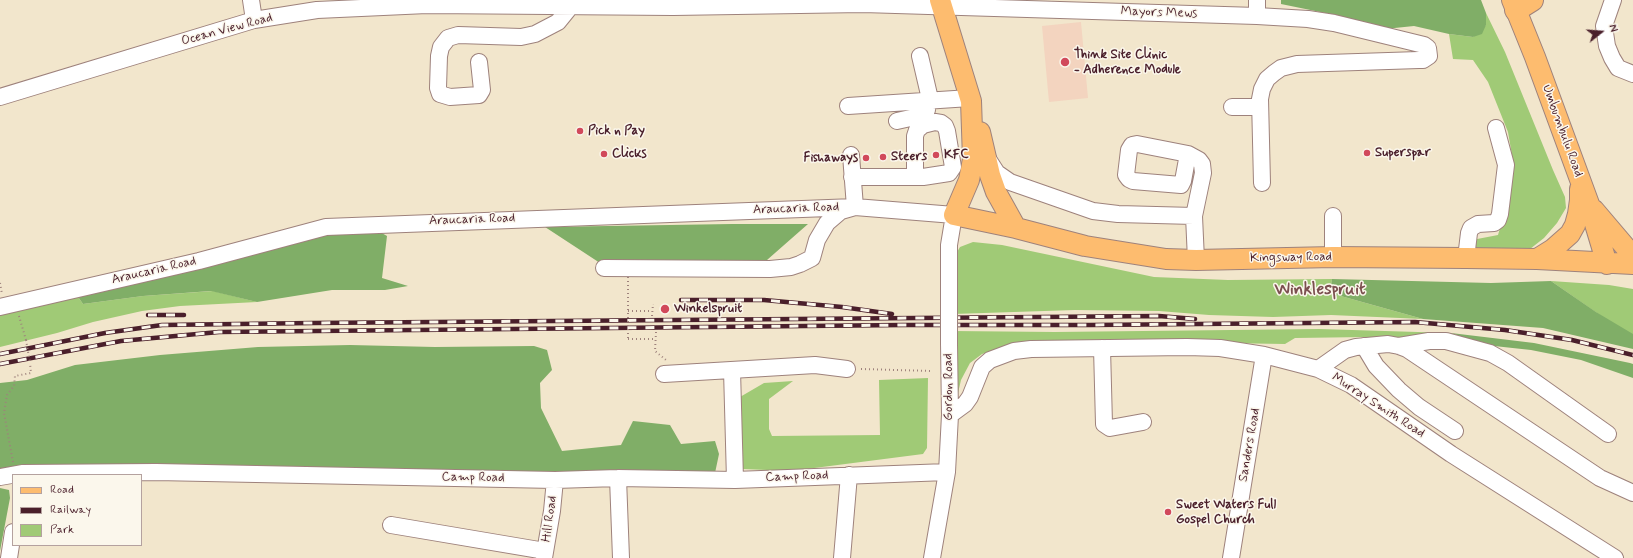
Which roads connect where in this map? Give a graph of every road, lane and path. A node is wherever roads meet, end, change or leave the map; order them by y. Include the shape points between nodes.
1 (251, 0) edge
2 (1257, 0) edge
3 (1612, 0) edge
4 (863, 2) edge
5 (673, 3) edge
6 (941, 3) edge
7 (1520, 3) edge
8 (1074, 5) edge
9 (571, 6) junction
10 (1257, 16) junction
11 (254, 20) junction
12 (920, 56) dead end
13 (479, 62) dead end
14 (1633, 74) edge
15 (0, 97) edge
16 (928, 99) junction
17 (971, 99) junction
18 (848, 106) dead end
19 (1232, 107) dead end
20 (1259, 107) junction
21 (897, 121) dead end
22 (1496, 128) dead end
23 (1188, 154) dead end
24 (850, 155) dead end
25 (986, 156) junction
26 (1579, 175) junction
27 (852, 177) junction
28 (915, 177) dead end
29 (1262, 183) dead end
30 (1589, 204) junction
31 (855, 207) junction
32 (954, 215) junction
33 (1194, 216) junction
34 (1333, 216) dead end
35 (1016, 228) junction
36 (1633, 256) edge
37 (1333, 257) junction
38 (1466, 258) junction
39 (1538, 259) junction
40 (1196, 260) junction
41 (1607, 264) junction
42 (1633, 264) edge
43 (604, 268) dead end
44 (628, 277) dead end
45 (653, 304) dead end
46 (0, 307) edge
47 (628, 311) junction
48 (652, 311) junction
49 (652, 316) dead end
50 (20, 317) dead end
51 (656, 332) dead end
52 (656, 339) junction
53 (1364, 346) junction
54 (1399, 346) junction
55 (1102, 348) junction
56 (1264, 355) junction
57 (847, 369) joint
58 (1318, 369) junction
59 (732, 370) junction
60 (932, 371) dead end
61 (669, 374) joint
62 (950, 415) junction
63 (1143, 422) dead end
64 (1455, 431) dead end
65 (1608, 434) dead end
66 (947, 472) junction
67 (21, 474) edge
68 (12, 475) edge
69 (849, 475) junction
70 (0, 477) edge
71 (618, 478) junction
72 (555, 480) junction
73 (735, 480) junction
74 (1633, 493) edge
75 (391, 525) dead end
76 (12, 538) edge
77 (544, 554) edge
78 (9, 558) edge
79 (621, 558) edge
80 (842, 558) edge
81 (932, 558) edge
82 (1231, 558) edge
83 (1615, 558) edge

1 - 11 street
2 - 10 street
3 - 14 street via 1604,26 1607,46 1618,68
4 - 5 street, Ocean View Road
4 - 6 street, Ocean View Road
5 - 9 street, Ocean View Road
6 - 8 street, Mayors Mews
6 - 17 main road
7 - 26 main road, Umbumbulu Road
8 - 10 street, Mayors Mews
9 - 11 street, Ocean View Road via 419,6 317,10
9 - 13 street via 558,22 535,34 520,37 458,35 448,38 441,47 438,88 440,94 450,97 479,95 482,90
10 - 20 street, Mayors Mews via 1314,19 1334,23 1424,45 1429,52 1429,56 1419,60 1297,64 1282,68 1267,79 1262,89
11 - 15 street, Ocean View Road
12 - 16 street
16 - 17 street
16 - 18 street
16 - 21 street via 924,115
17 - 25 main road
17 - 32 main road via 973,159 969,180
19 - 20 street
20 - 29 street
22 - 38 street via 1506,165 1500,214 1494,223 1478,224 1471,228
23 - 33 street via 1199,160 1203,168
24 - 27 street
25 - 33 street via 997,174 1010,182 1093,211
25 - 35 main road via 996,192
26 - 30 main road, Umbumbulu Road
26 - 39 main road via 1580,200 1575,225 1561,243
27 - 28 street
27 - 31 street
30 - 36 main road
30 - 41 main road, Umbumbulu Road
31 - 32 street, Araucaria Road
31 - 43 street via 841,211 827,223 817,240 812,258 791,267
31 - 46 street, Araucaria Road via 326,226 199,261
32 - 35 main road, Kingsway Road
32 - 62 street, Gordon Road, bridge via 949,246
33 - 40 street
34 - 37 street
35 - 40 main road, Kingsway Road via 1117,252 1166,259
37 - 38 main road, Kingsway Road
37 - 40 main road, Kingsway Road
38 - 39 main road, Kingsway Road
39 - 41 main road, Kingsway Road
41 - 42 main road, Kingsway Road
44 - 47 path, bridge
45 - 48 path
47 - 48 path
47 - 52 path, bridge via 628,339
48 - 49 path
50 - 67 path, bridge via 31,373 15,376 14,386 7,395 4,413 10,449
51 - 52 path
52 - 61 path via 655,351 671,364
53 - 54 street
53 - 58 street via 1340,352
53 - 64 street via 1376,366 1399,390
54 - 65 street via 1446,341 1490,353
54 - 74 street via 1594,474
55 - 56 street, Murray Smith Road via 1220,348
55 - 62 street, Murray Smith Road via 1031,349 1014,351 990,360 982,367 965,404
55 - 63 street via 1104,424 1110,428
56 - 58 street, Murray Smith Road
56 - 82 street, Sanders Road
57 - 59 street via 815,365
57 - 60 path
58 - 83 street, Murray Smith Road via 1351,386
59 - 61 street
59 - 73 street
62 - 66 street, Gordon Road
66 - 69 street, Camp Road
66 - 81 street, Gordon Road
67 - 72 street, Camp Road via 156,472
68 - 70 street, Camp Road
69 - 73 street, Camp Road
69 - 80 street
71 - 72 street, Camp Road
71 - 73 street, Camp Road
71 - 79 street
72 - 77 street, Hill Road
75 - 77 street
76 - 78 street

